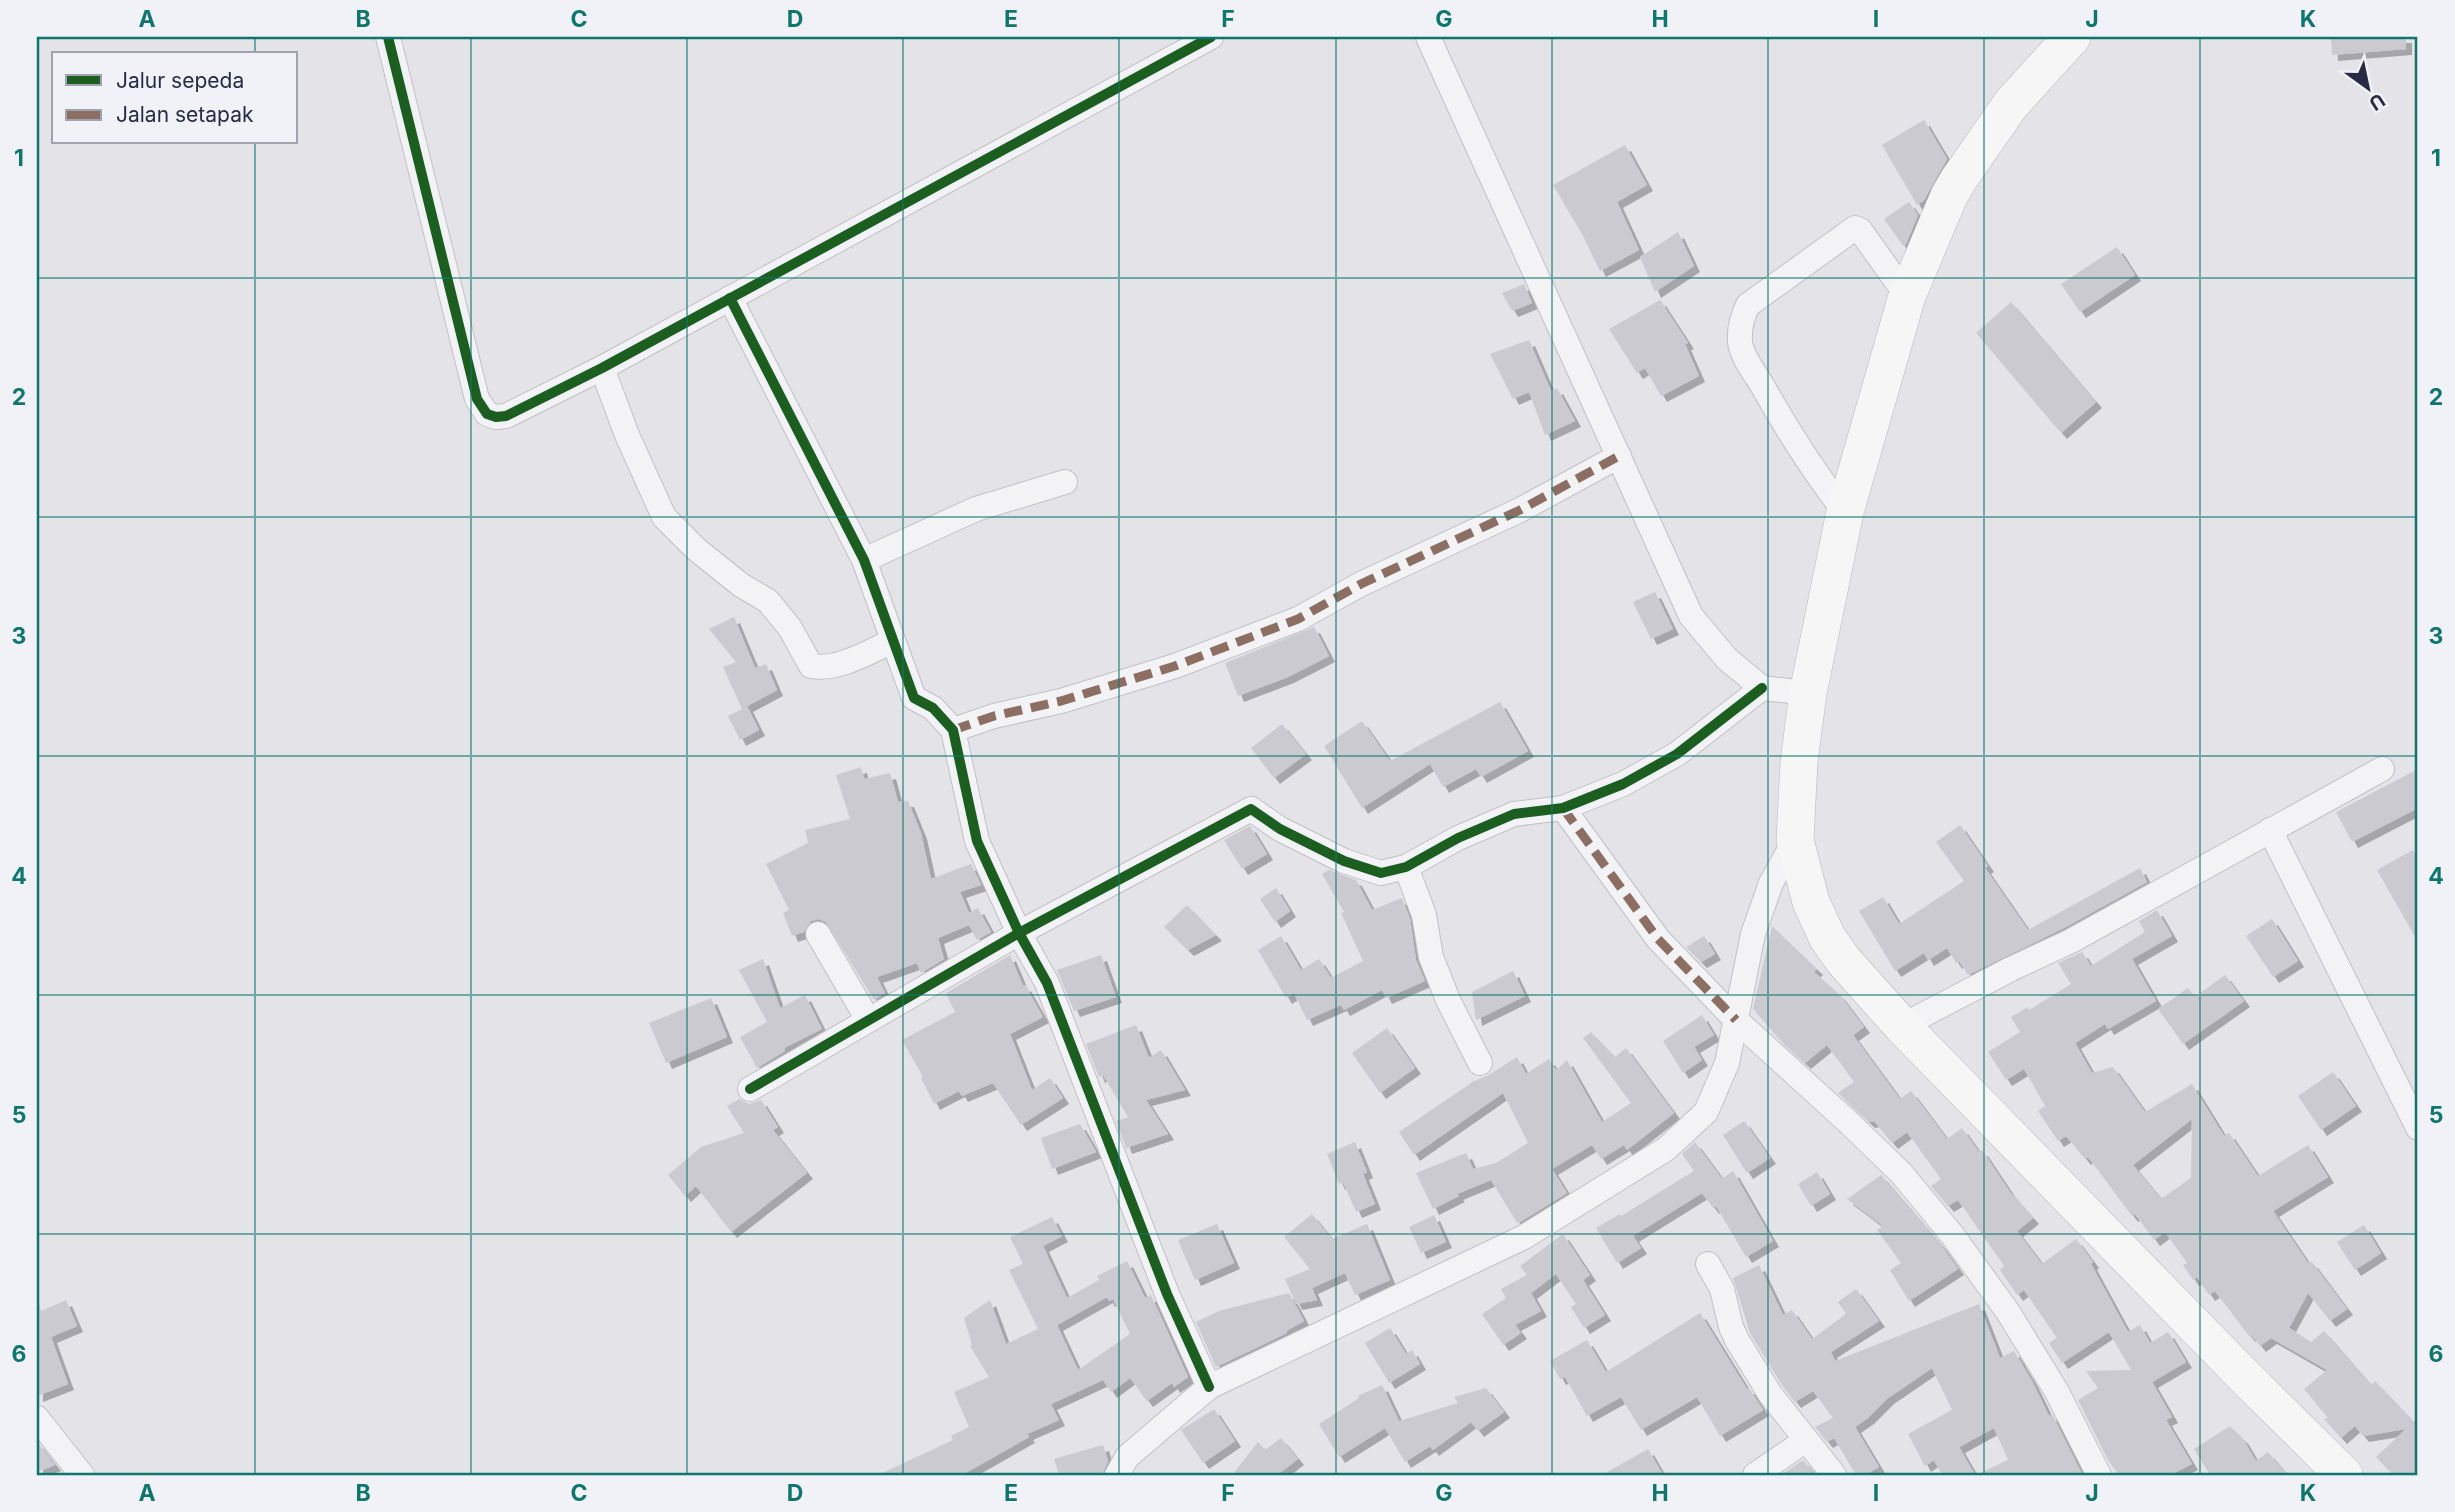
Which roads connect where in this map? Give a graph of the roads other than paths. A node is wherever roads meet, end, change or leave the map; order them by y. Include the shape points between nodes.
1 (388, 37) edge
2 (1211, 37) edge
3 (1428, 37) edge
4 (2072, 37) edge
5 (1907, 296) junction
6 (730, 298) junction
7 (602, 368) junction
8 (1619, 456) junction
9 (1065, 482) dead end
10 (1846, 512) junction
11 (864, 560) junction
12 (893, 642) junction
13 (1762, 688) junction
14 (1808, 693) junction
15 (953, 730) junction
16 (2382, 768) dead end
17 (1563, 807) junction
18 (2270, 830) junction
19 (1795, 840) junction
20 (1406, 867) junction
21 (1019, 933) junction
22 (818, 934) dead end
23 (868, 1020) junction
24 (1736, 1020) junction
25 (1902, 1026) junction
26 (1480, 1063) dead end
27 (750, 1089) dead end
28 (2418, 1128) edge
29 (1708, 1264) dead end
30 (1209, 1387) junction
31 (37, 1418) edge
32 (1805, 1440) junction
33 (82, 1475) edge
34 (1117, 1475) edge
35 (1755, 1475) edge
36 (1834, 1475) edge
37 (2099, 1475) edge
38 (2344, 1475) edge

1 - 7 street via 481,407 487,414 506,416
2 - 6 street
3 - 8 street
4 - 5 highway via 2011,104 1959,179
5 - 10 highway
5 - 10 street via 1860,230 1854,228 1748,305 1743,315 1740,341 1744,354 1813,469
6 - 7 street
6 - 11 street
7 - 12 street via 664,517 696,549 768,601 811,666 834,666
8 - 13 street via 1691,615 1727,659
8 - 15 street via 1298,619 1175,666
9 - 11 street via 976,509
10 - 14 highway
11 - 12 street
12 - 15 street via 914,698 933,708
13 - 14 street
13 - 17 street via 1677,754 1623,784
14 - 19 highway
15 - 21 street via 978,841
16 - 18 street
17 - 20 street via 1514,814
17 - 24 street via 1658,939
18 - 25 street via 2071,941
18 - 28 street
19 - 24 street via 1771,883 1753,934
19 - 25 highway via 1811,902 1827,937
20 - 21 street via 1381,873 1345,860 1280,829 1251,809
20 - 26 street via 1424,915 1431,957
21 - 23 street
21 - 30 street via 1047,984 1167,1294
22 - 23 street
23 - 27 street
24 - 30 street via 1727,1063 1706,1112 1666,1149 1524,1237
24 - 37 street via 1892,1164 1953,1236 2008,1311 2057,1392
25 - 38 highway
29 - 32 street via 1723,1289 1737,1340
30 - 34 street via 1127,1457
31 - 33 street
32 - 35 street
32 - 36 street

